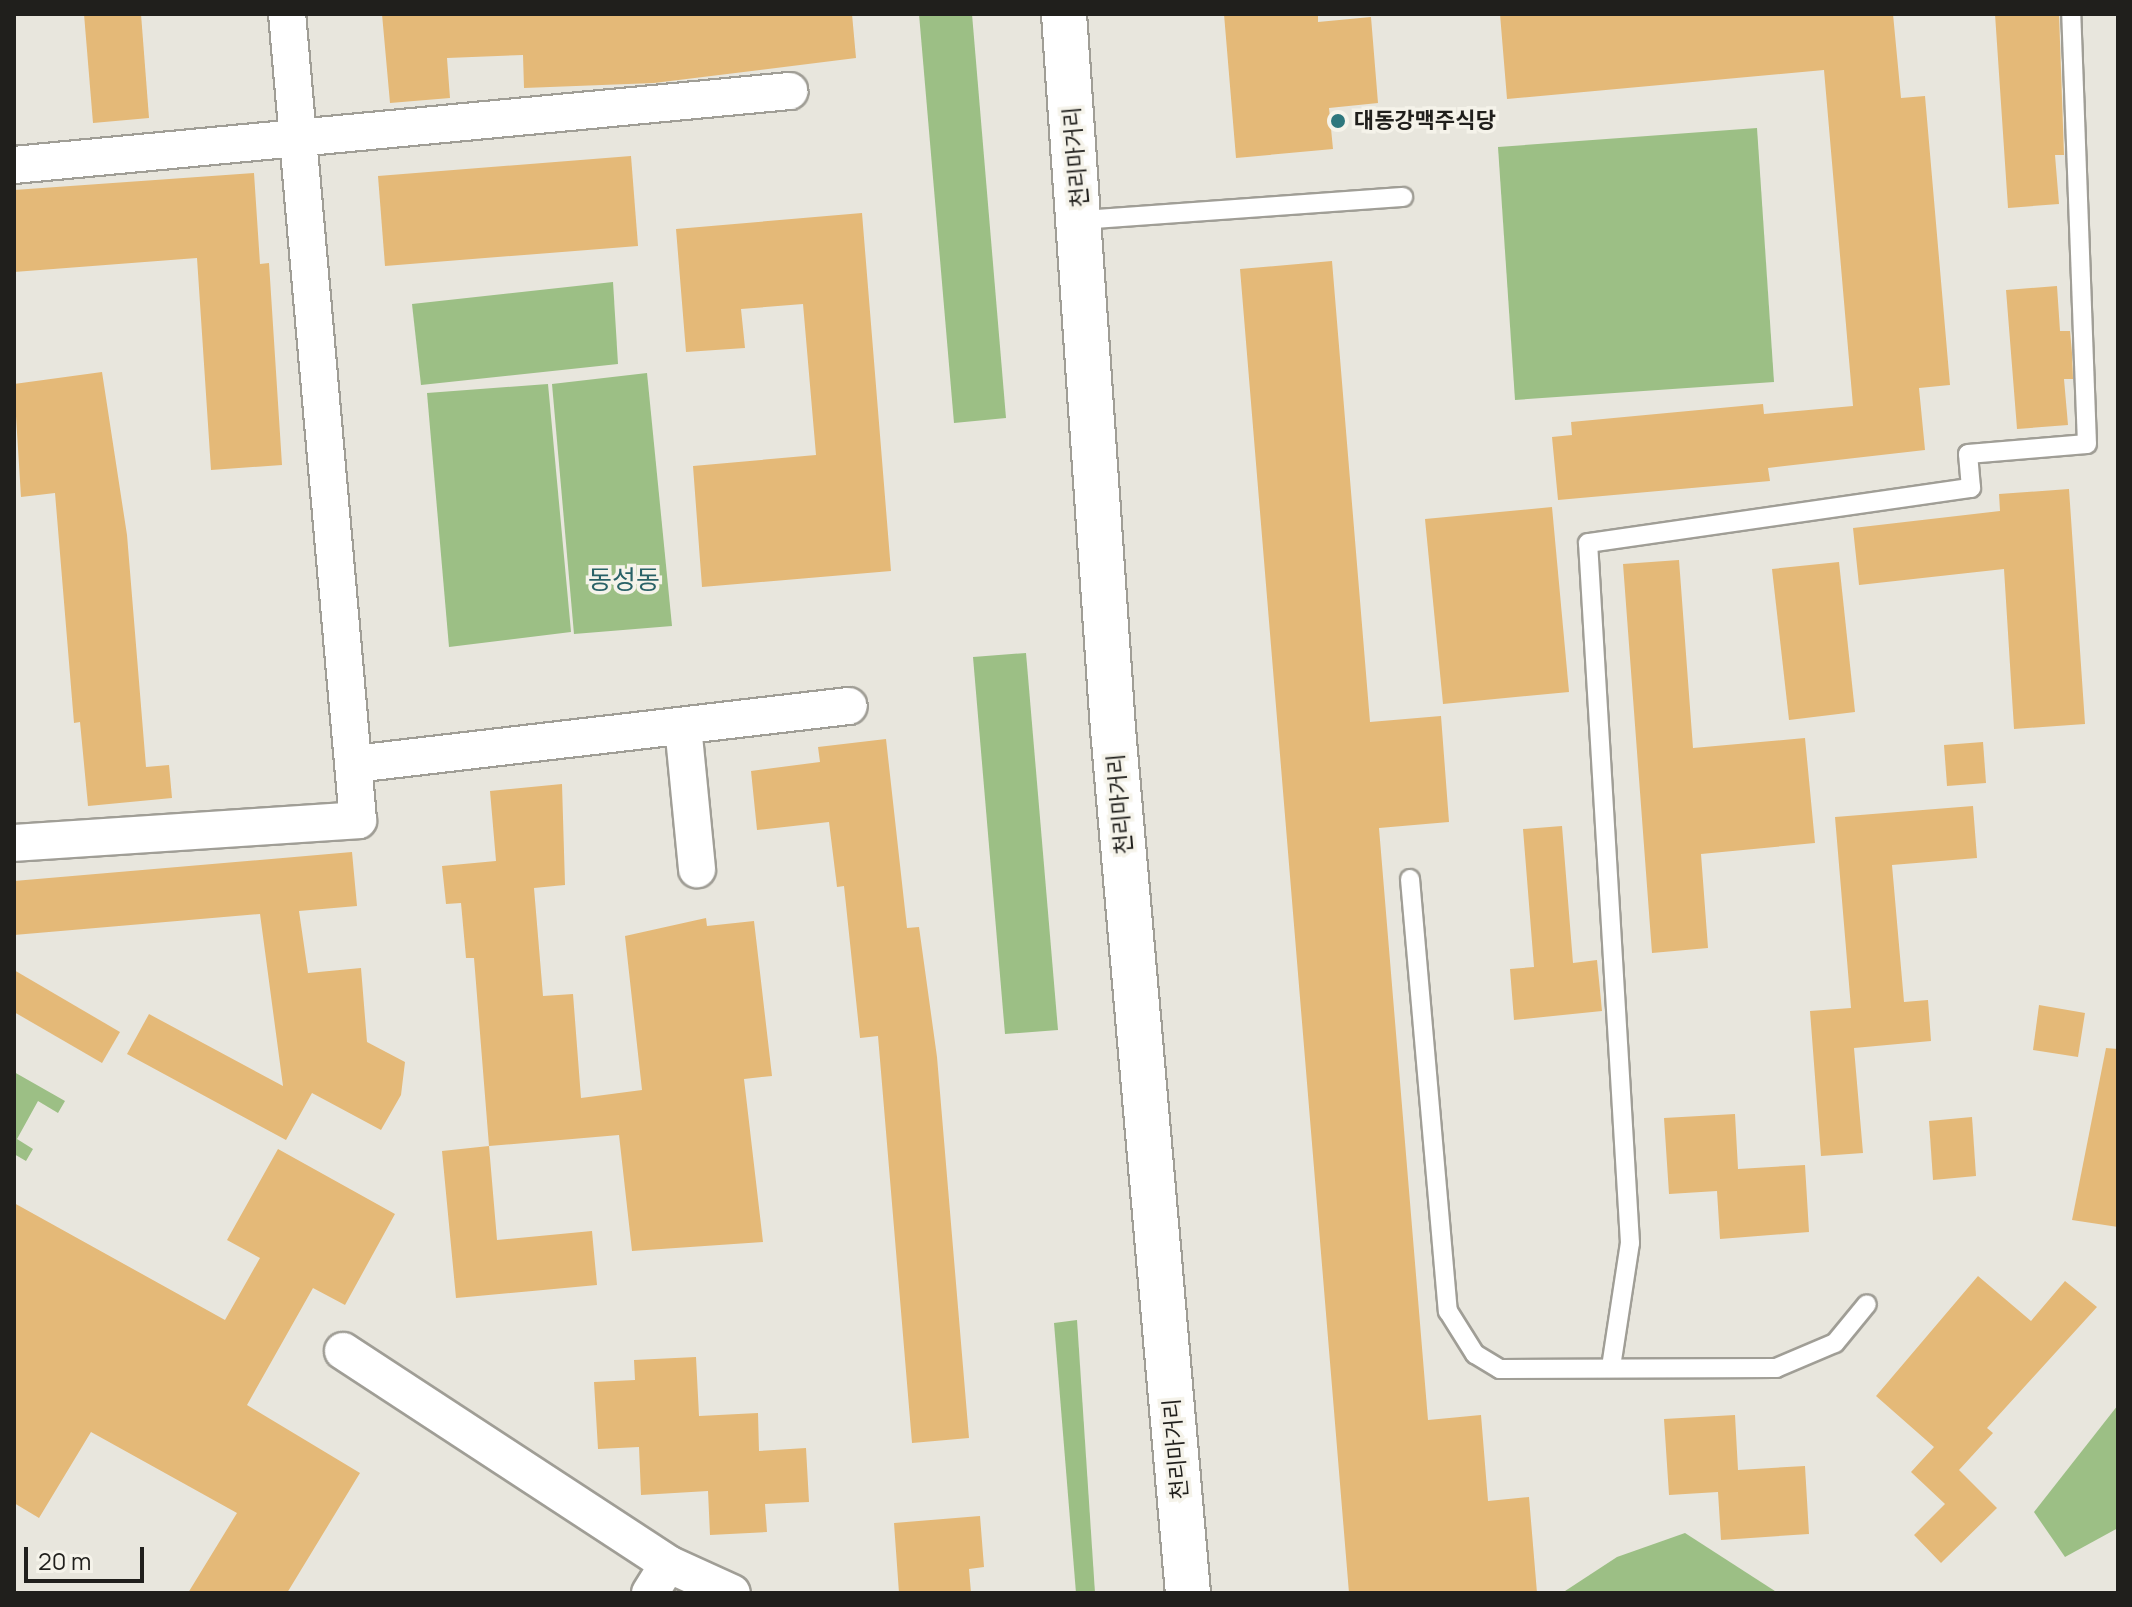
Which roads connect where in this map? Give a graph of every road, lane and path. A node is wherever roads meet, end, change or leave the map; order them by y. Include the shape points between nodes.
1 (287, 14) edge
2 (1064, 14) edge
3 (2071, 14) edge
4 (789, 91) dead end
5 (298, 136) junction
6 (14, 165) edge
7 (1403, 197) dead end
8 (1082, 220) junction
9 (849, 706) dead end
10 (683, 726) junction
11 (355, 764) junction
12 (14, 843) edge
13 (697, 869) dead end
14 (1410, 879) dead end
15 (1867, 1304) dead end
16 (343, 1351) dead end
17 (1611, 1367) junction
18 (659, 1578) edge
19 (732, 1593) edge
20 (1188, 1593) edge

1 - 5 street
2 - 8 main road, 천리마거리
3 - 17 lane via 2087,444 1968,454 1971,488 1588,543 1630,1243
4 - 5 street
5 - 6 street
5 - 11 street
7 - 8 lane
8 - 20 main road, 천리마거리 via 1113,729
9 - 10 street
10 - 11 street
10 - 13 street
11 - 12 street via 358,820
14 - 17 lane via 1448,1311 1460,1338 1500,1369
15 - 17 lane via 1835,1343 1776,1368
16 - 18 street
18 - 19 street

